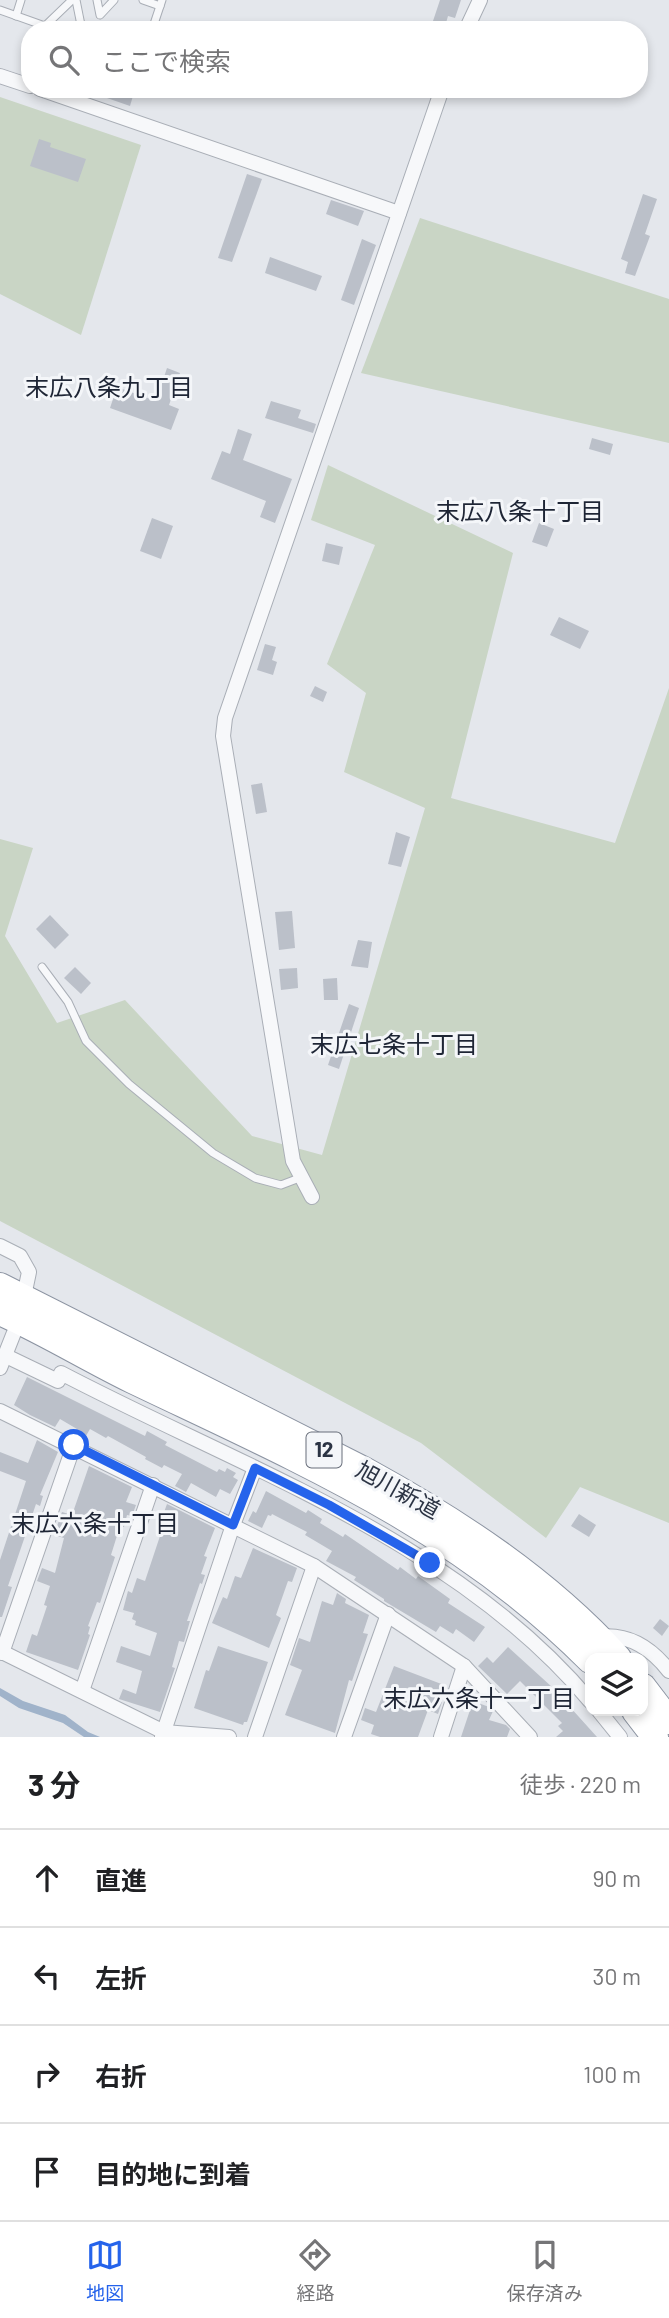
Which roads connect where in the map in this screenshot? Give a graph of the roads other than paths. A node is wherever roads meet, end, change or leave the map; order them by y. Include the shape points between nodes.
1 (21, 0) edge
2 (74, 0) edge
3 (97, 0) edge
4 (114, 0) edge
5 (143, 0) edge
6 (480, 0) edge
7 (161, 3) edge
8 (0, 10) edge
9 (16, 16) junction
10 (30, 21) edge
11 (51, 21) edge
12 (80, 21) edge
13 (155, 21) edge
14 (470, 21) edge
15 (0, 76) edge
16 (21, 83) edge
17 (66, 98) edge
18 (439, 98) edge
19 (399, 213) junction
20 (42, 967) dead end
21 (302, 1177) junction
22 (312, 1197) dead end
23 (0, 1246) edge
24 (0, 1286) edge
25 (8, 1334) edge
26 (128, 1378) junction
27 (123, 1406) junction
28 (0, 1410) edge
29 (74, 1445) junction
30 (255, 1468) junction
31 (153, 1485) junction
32 (335, 1494) junction
33 (233, 1525) junction
34 (314, 1566) junction
35 (388, 1614) junction
36 (669, 1647) edge
37 (594, 1648) edge
38 (1, 1652) edge
39 (464, 1666) junction
40 (666, 1666) edge
41 (82, 1691) junction
42 (648, 1694) edge
43 (585, 1696) edge
44 (603, 1716) edge
45 (639, 1716) edge
46 (669, 1721) edge
47 (163, 1734) edge
48 (229, 1737) edge
49 (255, 1737) edge
50 (344, 1737) edge
51 (441, 1737) edge
52 (530, 1737) edge
53 (620, 1737) edge
54 (655, 1737) edge

1 - 9 lane
2 - 11 lane
2 - 12 lane
3 - 4 lane via 100,15
5 - 7 lane
6 - 14 street
7 - 13 lane
8 - 9 lane
9 - 10 lane
15 - 16 street
17 - 19 street
18 - 19 street
19 - 21 street via 225,718 223,736 293,1161
20 - 21 lane via 68,1002 86,1041 129,1084 213,1153 255,1178 281,1185
21 - 22 street
23 - 25 street via 20,1256 29,1272
24 - 25 highway, 旭川新道 / 12
25 - 26 highway, 旭川新道 / 12
25 - 27 street via 58,1381 61,1373
25 - 37 highway, 旭川新道 / 12 via 364,1470 497,1551
26 - 27 street
26 - 32 highway, 旭川新道 / 12 via 266,1443
27 - 30 street
28 - 29 street
29 - 31 street
29 - 38 street
30 - 32 street
30 - 33 street
31 - 33 street
31 - 41 street
32 - 37 highway, 旭川新道 / 12 via 411,1520
32 - 43 street via 507,1620
33 - 34 street
33 - 47 street
34 - 35 street
34 - 49 street
35 - 39 street
35 - 50 street
36 - 40 street
37 - 40 street via 620,1636
38 - 41 street
39 - 51 street
39 - 52 street
41 - 47 street
42 - 46 highway
44 - 53 street
45 - 54 highway
47 - 48 street

